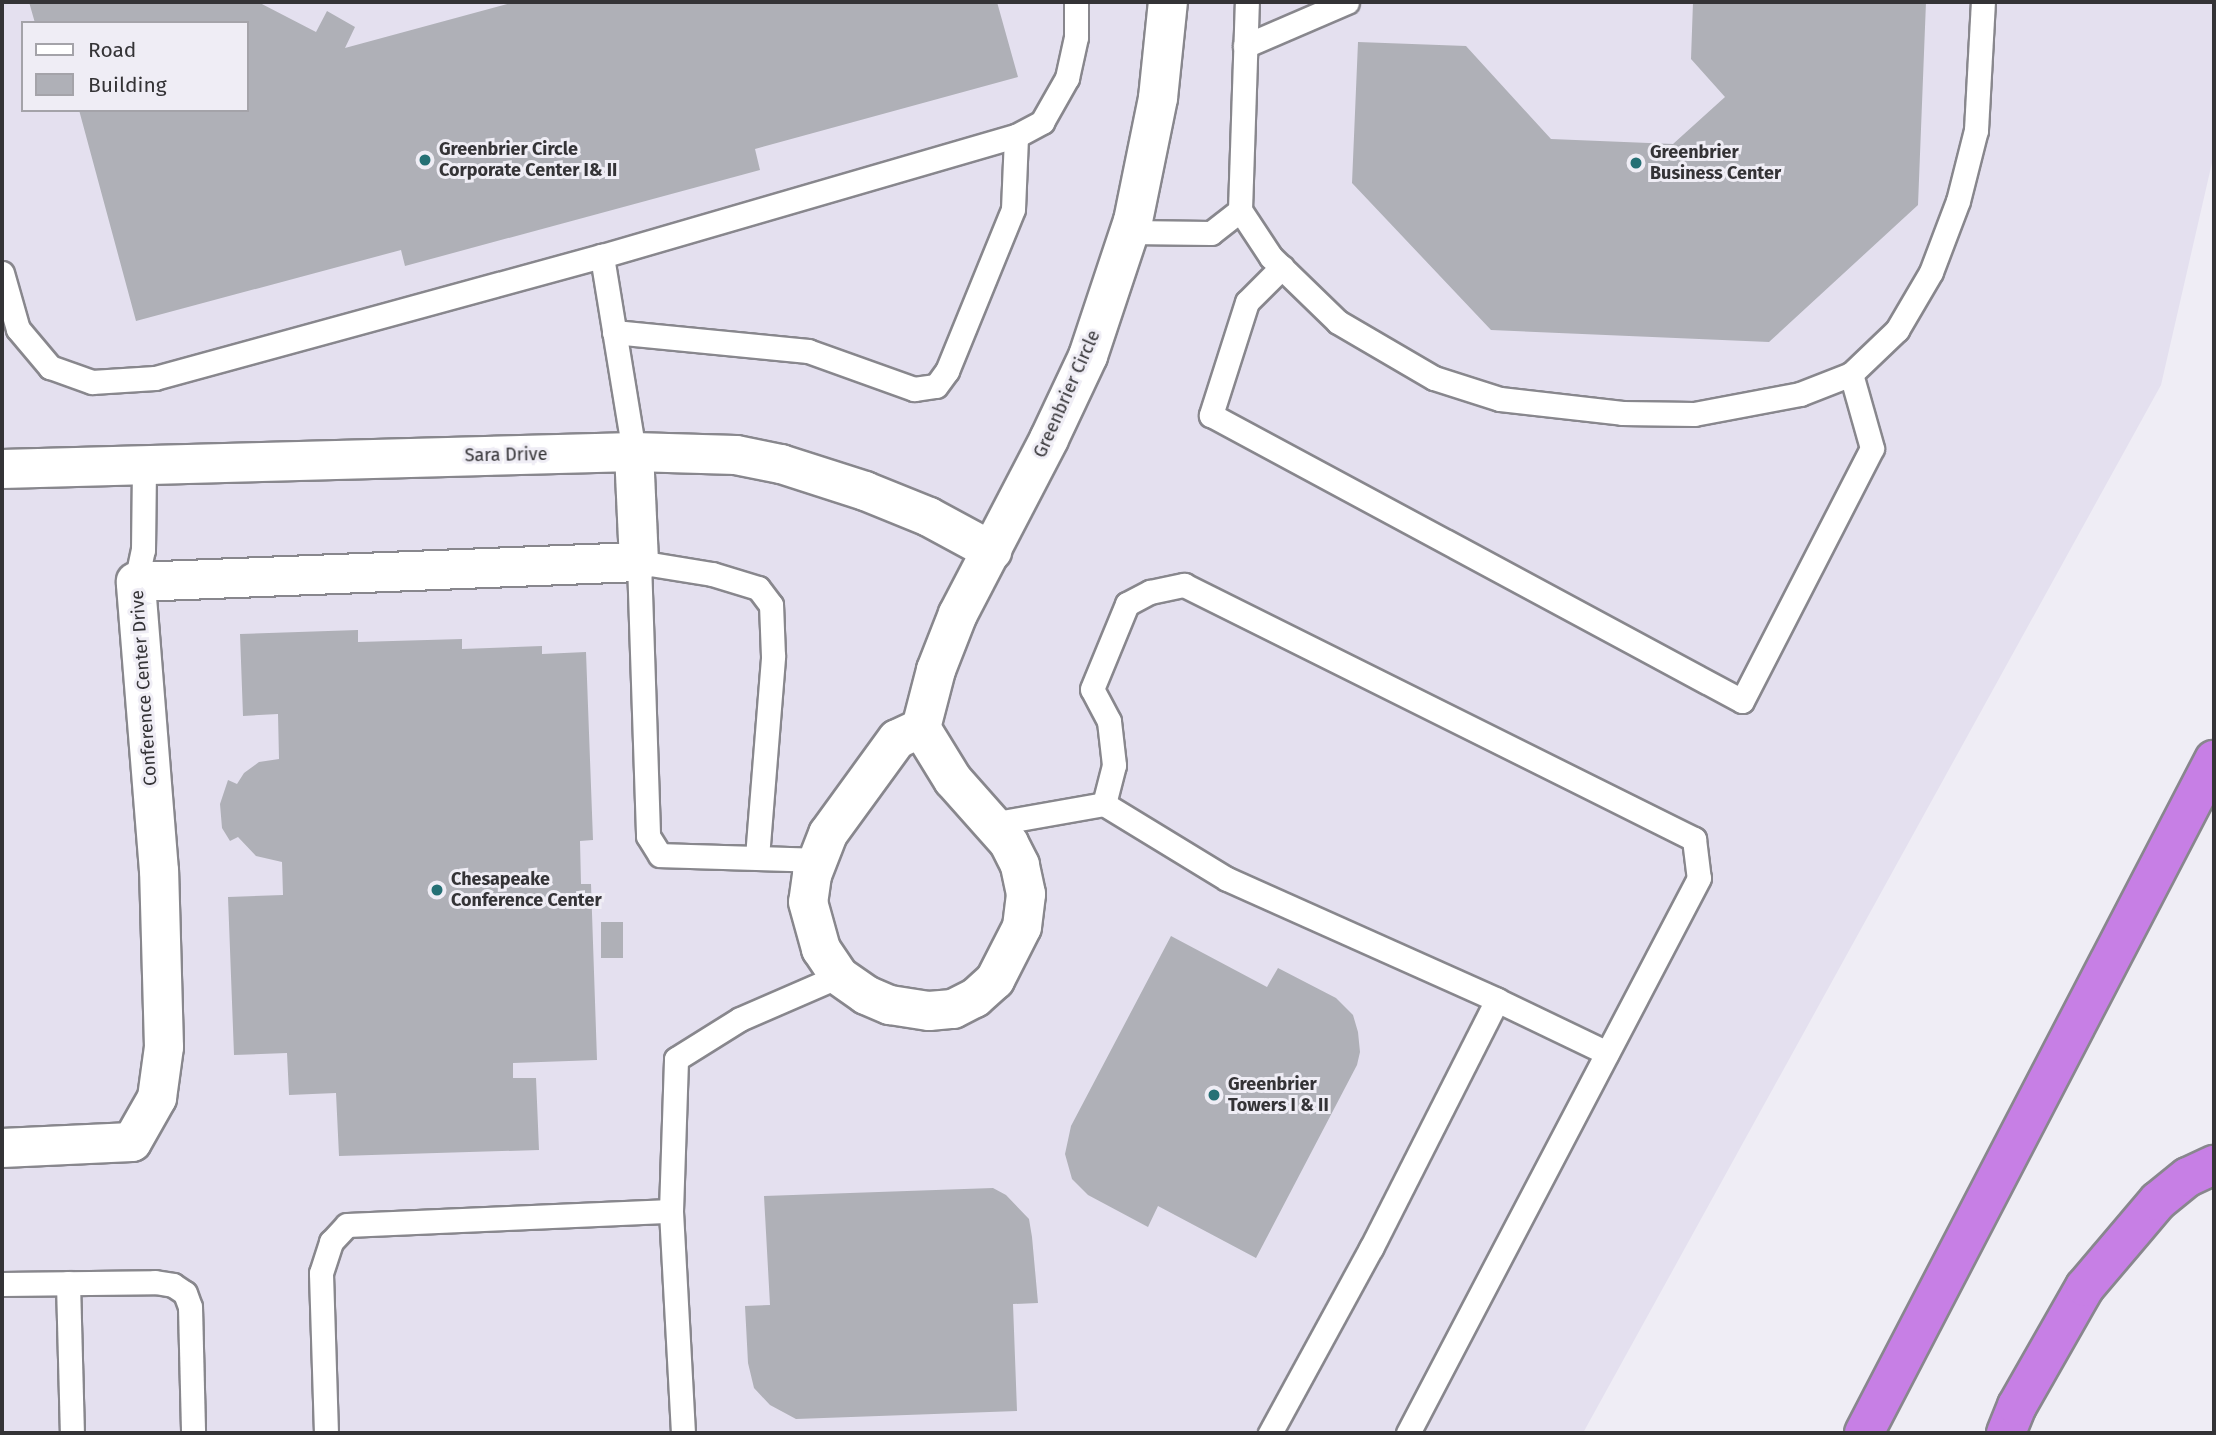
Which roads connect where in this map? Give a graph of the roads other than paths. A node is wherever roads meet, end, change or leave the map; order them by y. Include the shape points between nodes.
1 (1076, 2) edge
2 (1168, 2) edge
3 (1247, 2) edge
4 (1347, 2) edge
5 (1983, 2) edge
6 (1245, 46) junction
7 (1016, 136) junction
8 (1240, 210) junction
9 (1129, 232) junction
10 (602, 256) junction
11 (1282, 267) junction
12 (2, 273) edge
13 (614, 332) junction
14 (1851, 374) junction
15 (634, 452) junction
16 (144, 465) junction
17 (2, 469) edge
18 (992, 551) junction
19 (639, 562) junction
20 (136, 582) junction
21 (921, 728) junction
22 (2214, 760) edge
23 (1104, 804) junction
24 (991, 824) junction
25 (757, 857) junction
26 (819, 860) junction
27 (839, 976) junction
28 (1497, 1000) junction
29 (1607, 1053) junction
30 (2, 1148) edge
31 (2214, 1165) edge
32 (671, 1211) junction
33 (68, 1283) junction
34 (2, 1284) edge
35 (72, 1433) edge
36 (193, 1433) edge
37 (326, 1433) edge
38 (683, 1433) edge
39 (1270, 1433) edge
40 (1408, 1433) edge
41 (1864, 1433) edge
42 (2006, 1433) edge

1 - 7 lane via 1076,37 1067,78 1042,122
2 - 9 street, Greenbrier Circle via 1158,98
3 - 6 lane
4 - 6 lane
5 - 14 lane via 1976,130 1958,201 1931,272 1897,330
6 - 8 lane
7 - 10 lane
7 - 13 lane via 1013,209 947,371 936,386 914,389 807,351
8 - 9 lane via 1211,233
8 - 11 lane
9 - 18 street, Greenbrier Circle via 1088,356
10 - 12 lane via 155,378 92,382 50,367 18,328
10 - 13 lane
11 - 14 lane via 1338,322 1434,378 1500,399 1622,413 1694,414 1800,394
11 - 14 lane via 1247,302 1211,415 1742,701 1872,448
13 - 15 lane
15 - 16 street, Sara Drive
15 - 18 street, Sara Drive via 736,454 781,464 929,517
15 - 19 street
16 - 17 street, Sara Drive
16 - 20 lane via 143,550
18 - 21 street, Greenbrier Circle via 958,614 936,670
19 - 20 street, Conference Center Drive
19 - 25 lane via 648,836 660,855
19 - 25 lane via 712,574 758,588 771,605 773,656
20 - 30 street, Conference Center Drive via 159,872 164,1047 157,1098 132,1142
21 - 24 street via 953,780
21 - 26 street via 897,739 828,834
22 - 41 highway
23 - 24 lane
23 - 28 lane via 1227,879
23 - 29 lane via 1114,765 1110,721 1092,689 1127,604 1150,592 1184,585 1694,839 1699,878
24 - 27 street via 1009,843 1020,865 1026,894 1022,927 995,980 953,1009 929,1011 890,1005
25 - 26 lane
26 - 27 street via 810,889 810,914 821,950
27 - 32 lane via 740,1019 676,1059
28 - 29 lane
28 - 39 lane via 1371,1248
29 - 40 lane
31 - 42 highway via 2158,1201 2085,1287
32 - 37 lane via 347,1225 331,1242 321,1273
32 - 38 lane
33 - 34 lane
33 - 35 lane
33 - 36 lane via 155,1282 185,1293 190,1307

